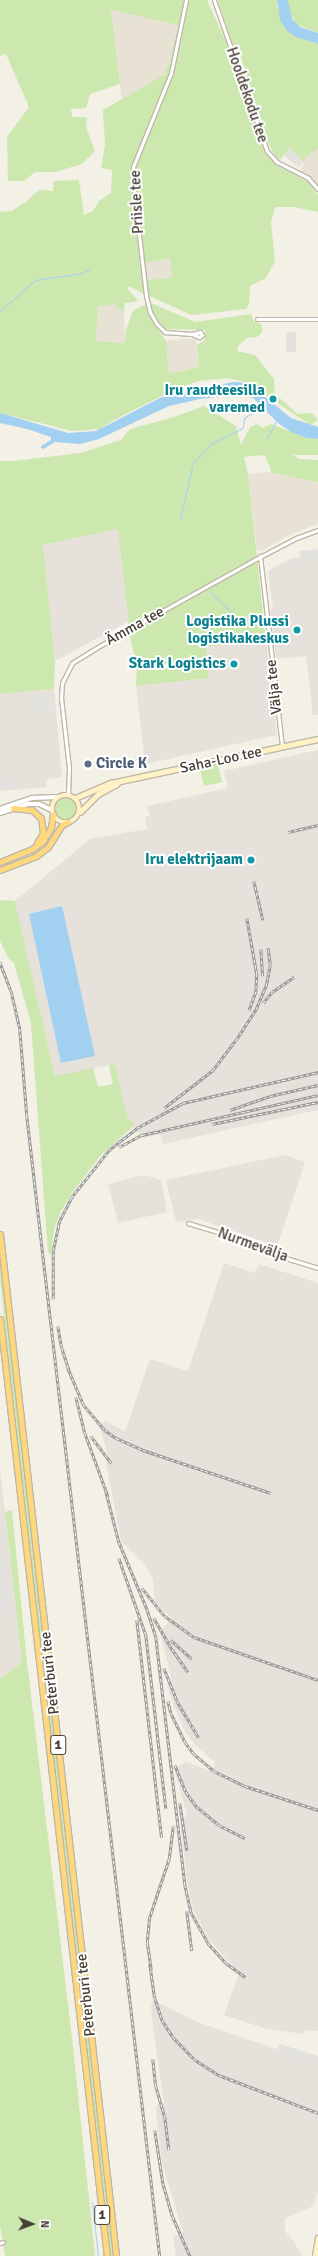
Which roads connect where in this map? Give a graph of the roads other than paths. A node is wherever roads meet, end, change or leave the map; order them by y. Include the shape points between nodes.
1 (186, 0) edge
2 (214, 0) edge
3 (318, 189) edge
4 (318, 318) edge
5 (257, 319) dead end
6 (192, 334) dead end
7 (318, 530) edge
8 (260, 556) junction
9 (318, 739) edge
10 (282, 747) junction
11 (124, 781) junction
12 (68, 795) junction
13 (58, 797) junction
14 (75, 798) junction
15 (13, 808) junction
16 (0, 809) edge
17 (53, 812) junction
18 (80, 812) junction
19 (0, 813) edge
20 (68, 822) junction
21 (32, 850) junction
22 (0, 862) edge
23 (0, 870) edge
24 (188, 1223) dead end
25 (0, 1234) edge
26 (318, 1268) edge
27 (0, 1319) edge
28 (318, 2238) edge
29 (107, 2256) edge
30 (116, 2256) edge
31 (315, 2256) edge

1 - 6 street, Priisle tee via 170,73 133,167 133,173 146,296 150,312 165,332
2 - 3 street, Hooldekodu tee via 267,151 277,162 308,178
4 - 5 street
7 - 8 street, Ämma tee
8 - 10 street, Välja tee
8 - 12 street, Ämma tee via 72,663 62,683 69,768
9 - 10 main road, Saha-Loo tee
10 - 11 main road, Saha-Loo tee
11 - 14 main road, Saha-Loo tee via 111,783
11 - 18 main road, Saha-Loo tee via 98,794
12 - 13 main road
12 - 14 main road
13 - 16 street via 32,798
13 - 17 main road
14 - 18 main road
15 - 17 street via 35,804
15 - 19 street
15 - 21 highway via 32,810 41,818 43,833
17 - 20 main road via 59,821
17 - 21 highway via 47,837
18 - 20 main road via 75,819
20 - 23 highway via 61,826 48,847 36,856
21 - 22 highway
24 - 26 street, Nurmevälja
25 - 30 highway, Peterburi tee / 1
27 - 29 highway, Peterburi tee / 1
28 - 31 main road

